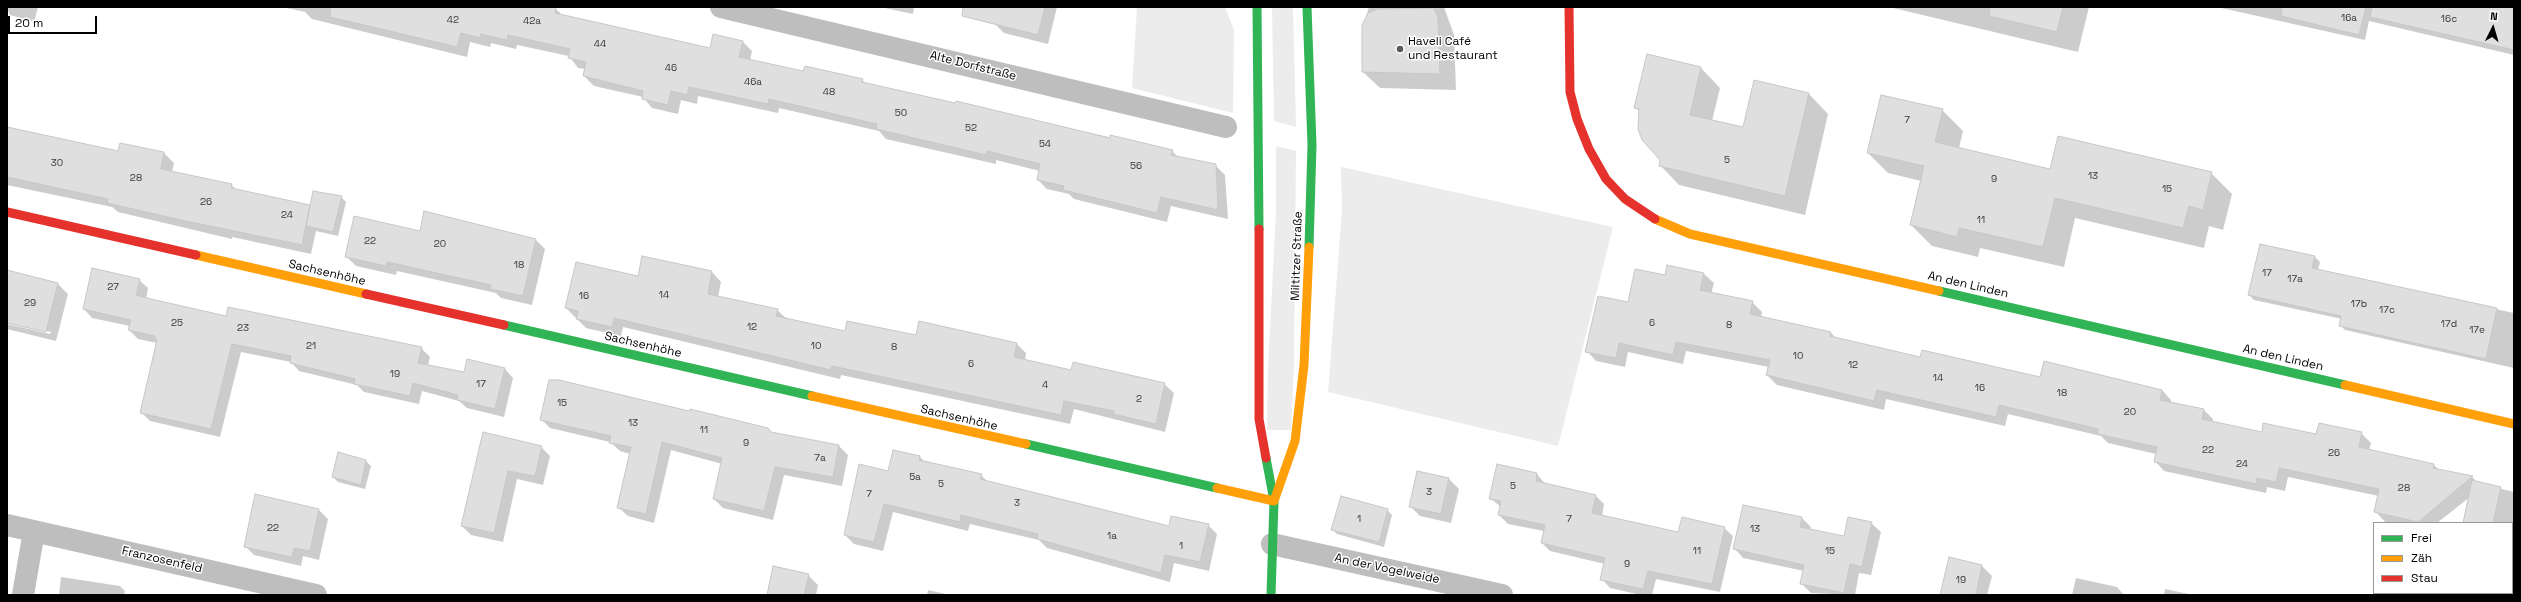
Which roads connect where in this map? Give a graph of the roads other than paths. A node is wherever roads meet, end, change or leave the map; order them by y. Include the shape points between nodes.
1 (721, 7) edge
2 (1257, 7) edge
3 (1308, 7) edge
4 (1569, 7) edge
5 (1226, 127) dead end
6 (7, 212) edge
7 (2514, 424) edge
8 (1274, 501) junction
9 (7, 525) edge
10 (34, 531) junction
11 (1272, 544) junction
12 (23, 595) edge
13 (316, 595) edge
14 (1271, 595) edge
15 (1502, 595) edge

1 - 5 street, Alte Dorfstraße
2 - 8 street, Miltitzer Straße via 1260,131 1259,419
3 - 8 street, Miltitzer Straße via 1312,145 1304,365 1295,441
4 - 7 street, An den Linden via 1570,92 1589,150 1606,179 1625,199 1663,224 1690,234
6 - 8 street, Sachsenhöhe
8 - 11 street, Miltitzer Straße
9 - 10 street, Franzosenfeld
10 - 12 street
10 - 13 street, Franzosenfeld
11 - 14 street, Miltitzer Straße
11 - 15 street, An der Vogelweide

